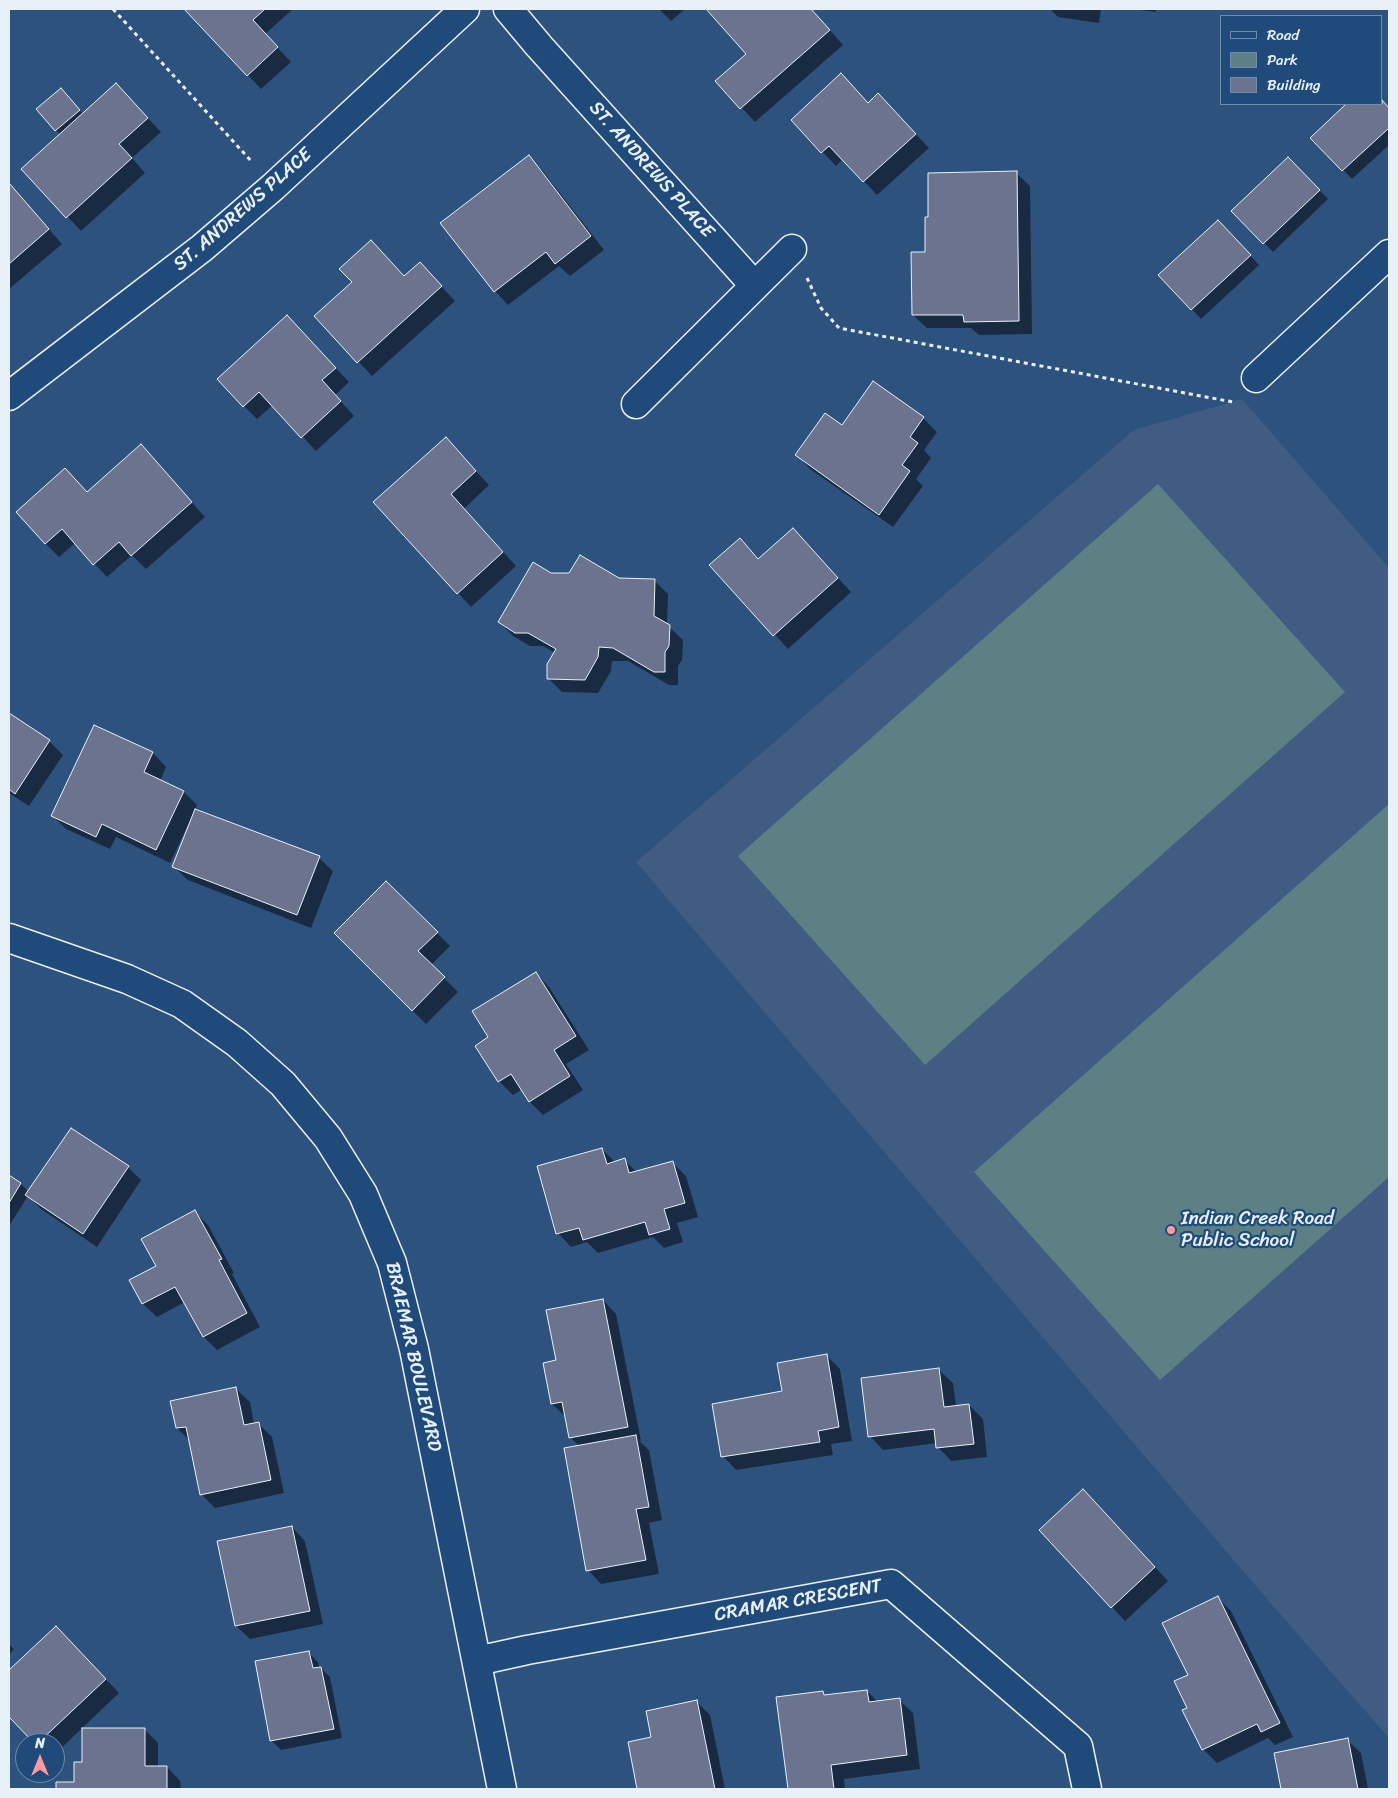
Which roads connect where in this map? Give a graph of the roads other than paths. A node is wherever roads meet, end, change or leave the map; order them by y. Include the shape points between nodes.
1 (465, 9) edge
2 (508, 9) edge
3 (792, 249) road end
4 (1389, 254) edge
5 (754, 285) junction
6 (1256, 378) road end
7 (9, 396) edge
8 (636, 404) dead end
9 (9, 938) edge
10 (477, 1661) junction
11 (502, 1789) edge
12 (1087, 1789) edge

1 - 7 street, ST. ANDREWS PLACE via 273,187 202,248
2 - 5 street, ST. ANDREWS PLACE
3 - 5 street
4 - 6 street
5 - 8 street
9 - 10 street, BRAEMAR BOULEVARD via 127,979 182,1004 237,1043 283,1084 328,1138 363,1194 392,1263 414,1349
10 - 11 street, BRAEMAR BOULEVARD
10 - 12 street, CRAMAR CRESCENT via 891,1584 1078,1746

